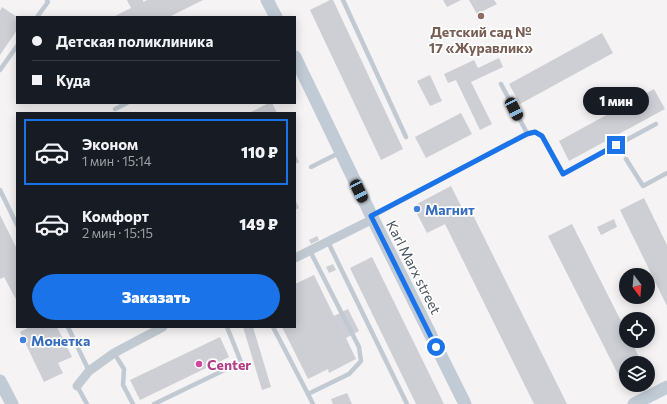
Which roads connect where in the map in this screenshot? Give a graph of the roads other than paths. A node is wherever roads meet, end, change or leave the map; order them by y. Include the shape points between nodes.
1 (267, 0) edge
2 (343, 0) edge
3 (48, 1) edge
4 (38, 16) edge
5 (275, 16) edge
6 (16, 47) edge
7 (296, 60) edge
8 (0, 70) edge
9 (501, 84) dead end
10 (125, 104) edge
11 (115, 109) dead end
12 (656, 124) dead end
13 (527, 134) junction
14 (406, 137) dead end
15 (340, 153) junction
16 (626, 159) dead end
17 (311, 167) dead end
18 (667, 173) edge
19 (0, 190) edge
20 (372, 218) junction
21 (16, 223) edge
22 (328, 242) junction
23 (310, 251) junction
24 (296, 258) edge
25 (68, 328) edge
26 (162, 328) edge
27 (227, 328) edge
28 (274, 328) edge
29 (114, 353) junction
30 (89, 371) junction
31 (0, 381) edge
32 (77, 386) joint
33 (667, 387) edge
34 (308, 394) junction
35 (166, 398) junction
36 (11, 404) edge
37 (87, 404) edge
38 (133, 404) edge
39 (154, 404) edge
40 (170, 404) edge
41 (313, 404) edge
42 (407, 404) edge
43 (465, 404) edge
44 (634, 404) edge

1 - 5 street
2 - 14 lane
3 - 4 lane
6 - 8 lane
7 - 15 street, Karl Marx street
9 - 13 lane
10 - 11 lane
12 - 13 lane via 563,174 542,136 535,132
13 - 20 lane
15 - 17 lane
15 - 20 street, Karl Marx street
16 - 18 lane via 642,186
19 - 21 lane
20 - 22 street
20 - 43 street, Karl Marx street
22 - 23 street
22 - 42 lane
23 - 24 street
23 - 34 lane via 359,347 361,361 349,374
25 - 30 lane
26 - 29 street
27 - 35 lane via 240,362
28 - 34 lane
29 - 30 street
29 - 38 lane via 124,369 123,385
30 - 32 street
31 - 36 street
32 - 37 lane
33 - 44 street
34 - 41 lane
35 - 39 lane
35 - 40 lane

